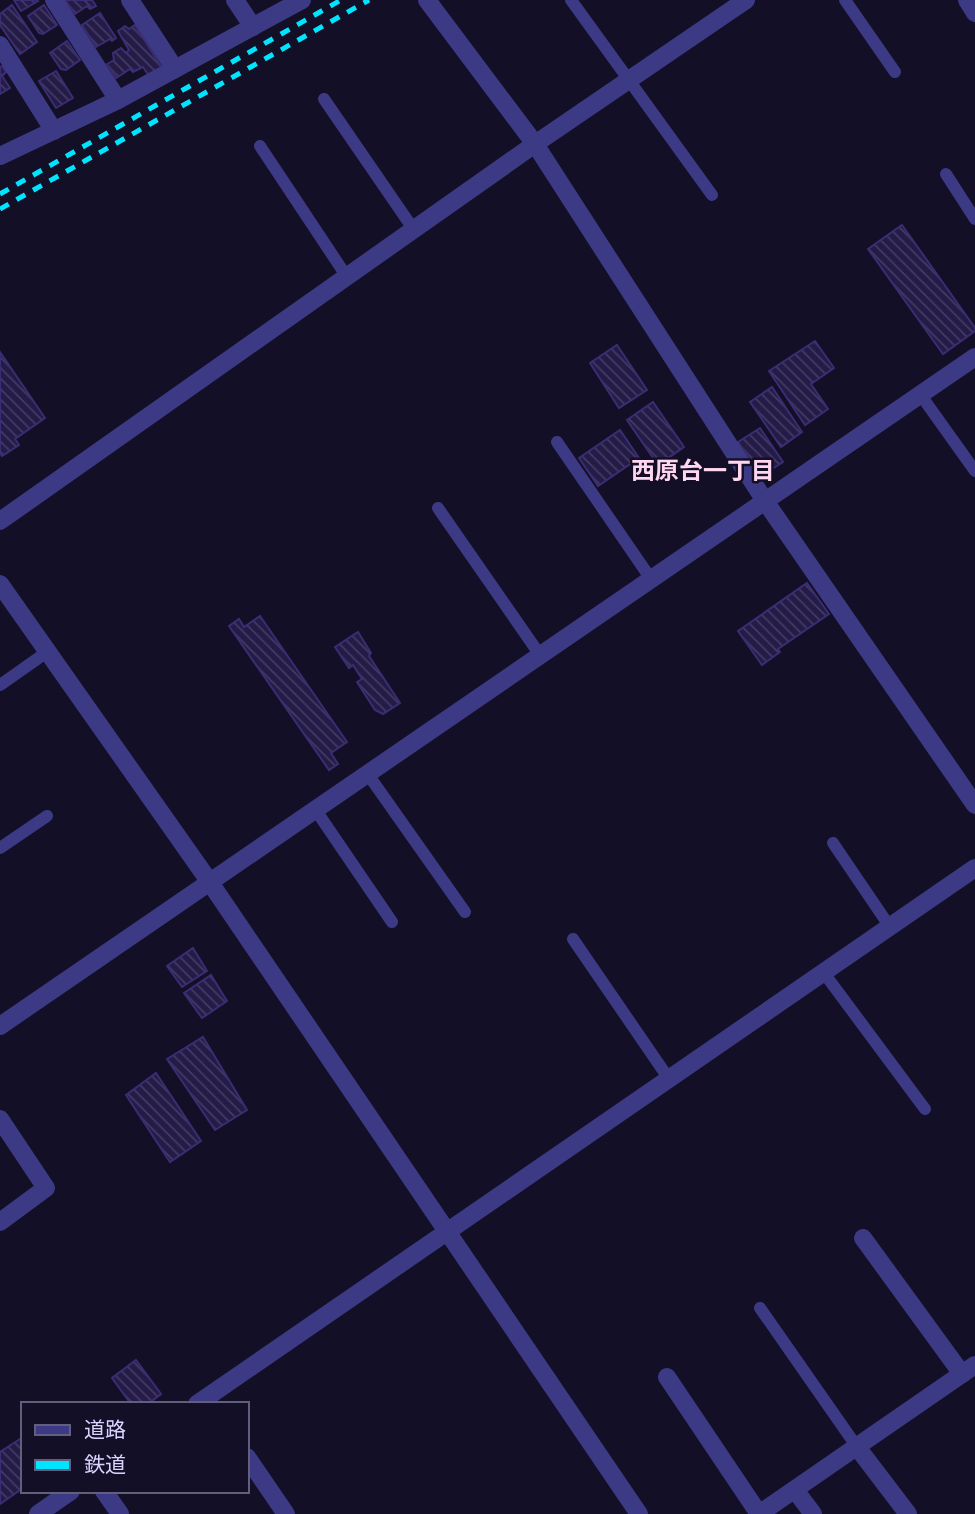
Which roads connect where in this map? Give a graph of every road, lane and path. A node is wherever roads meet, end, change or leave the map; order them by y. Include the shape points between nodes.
1 (54, 0) edge
2 (130, 0) edge
3 (235, 0) edge
4 (302, 0) edge
5 (427, 0) edge
6 (571, 0) edge
7 (746, 0) edge
8 (845, 0) edge
9 (967, 0) edge
10 (975, 13) edge
11 (253, 27) junction
12 (0, 45) edge
13 (175, 69) junction
14 (895, 72) dead end
15 (629, 80) junction
16 (324, 99) dead end
17 (118, 100) junction
18 (54, 131) junction
19 (535, 144) junction
20 (260, 146) dead end
21 (0, 156) edge
22 (946, 174) dead end
23 (712, 195) dead end
24 (975, 219) edge
25 (414, 230) junction
26 (347, 277) junction
27 (975, 357) edge
28 (920, 394) junction
29 (556, 442) dead end
30 (975, 471) edge
31 (765, 501) junction
32 (439, 508) dead end
33 (0, 521) edge
34 (651, 579) junction
35 (0, 584) edge
36 (47, 652) junction
37 (540, 655) junction
38 (0, 685) edge
39 (367, 774) junction
40 (975, 805) edge
41 (315, 809) junction
42 (47, 816) dead end
43 (833, 843) dead end
44 (0, 848) edge
45 (975, 868) edge
46 (209, 881) junction
47 (466, 912) dead end
48 (392, 922) dead end
49 (890, 927) junction
50 (573, 939) dead end
51 (824, 972) junction
52 (0, 1026) edge
53 (668, 1079) junction
54 (925, 1109) dead end
55 (0, 1119) edge
56 (0, 1222) edge
57 (447, 1231) junction
58 (863, 1237) dead end
59 (760, 1308) dead end
60 (969, 1369) edge
61 (667, 1377) dead end
62 (204, 1402) edge
63 (857, 1447) junction
64 (248, 1458) edge
65 (795, 1490) junction
66 (68, 1493) edge
67 (105, 1493) edge
68 (38, 1514) edge
69 (120, 1514) edge
70 (286, 1514) edge
71 (639, 1514) edge
72 (759, 1514) edge
73 (813, 1514) edge
74 (908, 1514) edge

1 - 17 street
2 - 13 street
3 - 11 street
4 - 11 street
5 - 19 street
6 - 15 lane
7 - 15 street
8 - 14 lane
9 - 10 street
11 - 13 street
12 - 18 street
13 - 17 street
15 - 19 street
15 - 23 lane
16 - 25 lane
17 - 18 street
18 - 21 street
19 - 25 street
19 - 31 street
20 - 26 lane
22 - 24 lane
25 - 26 street
26 - 33 street
27 - 28 street
28 - 30 lane
28 - 31 street
29 - 34 lane
31 - 34 street
31 - 40 street
32 - 37 lane
34 - 37 street
35 - 36 street
36 - 38 lane
36 - 46 street
37 - 39 street
39 - 41 street
39 - 47 lane
41 - 46 street
41 - 48 lane
42 - 44 lane
43 - 49 lane
45 - 49 street
46 - 52 street
46 - 57 street
49 - 51 street
50 - 53 lane
51 - 53 street
51 - 54 lane
53 - 57 street
55 - 56 street via 46,1188
57 - 62 street
57 - 71 street
58 - 60 street
59 - 63 lane
60 - 63 street
61 - 72 street
63 - 65 street
63 - 74 street
64 - 70 street
65 - 72 street
65 - 73 street
66 - 68 street
67 - 69 street

